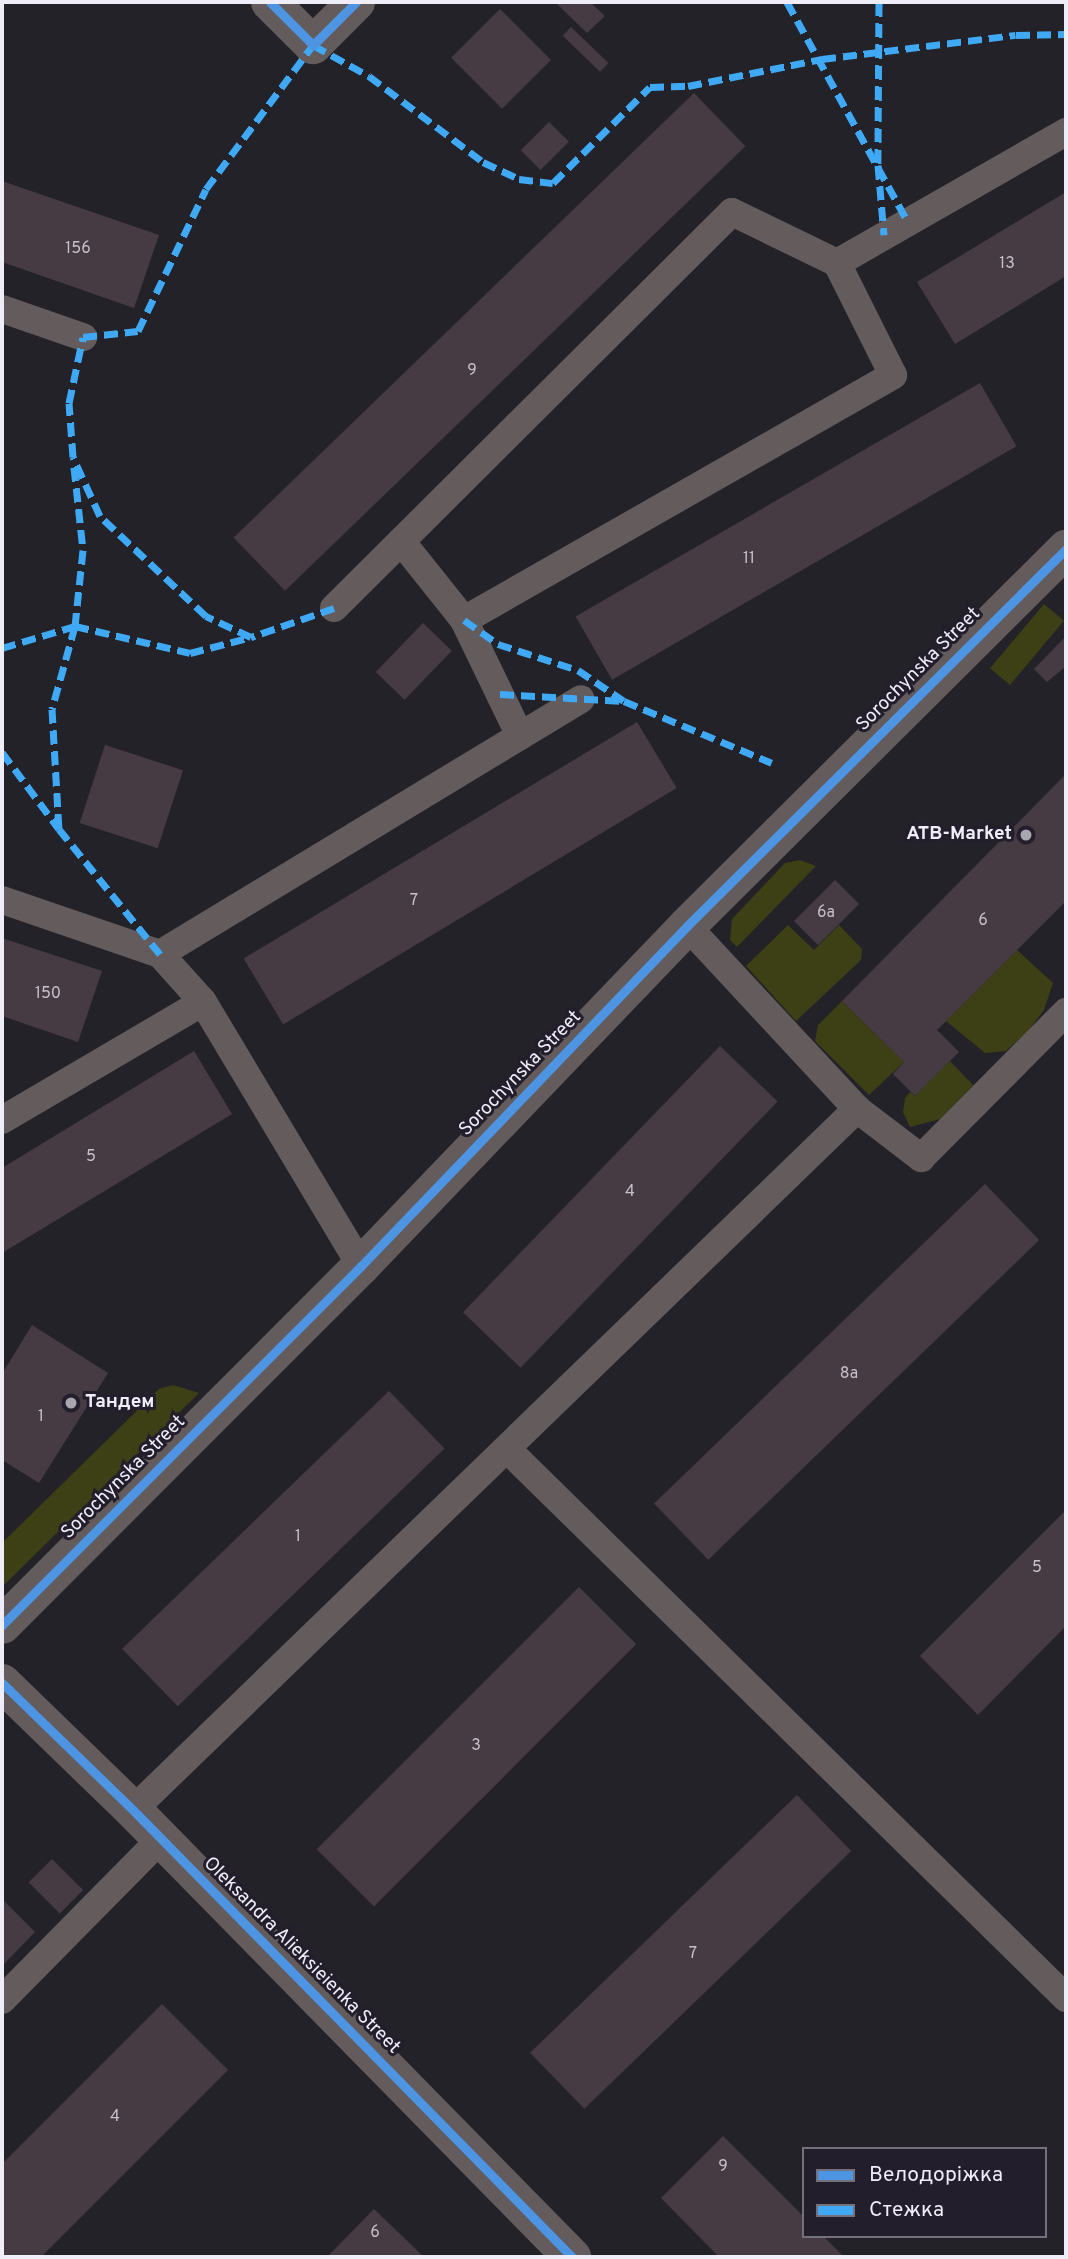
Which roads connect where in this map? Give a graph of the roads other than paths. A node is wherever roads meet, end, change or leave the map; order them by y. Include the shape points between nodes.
1 (270, 2) edge
2 (356, 2) edge
3 (1066, 132) edge
4 (836, 263) junction
5 (2, 309) edge
6 (83, 337) dead end
7 (401, 541) junction
8 (1066, 549) edge
9 (334, 608) dead end
10 (464, 620) junction
11 (581, 699) dead end
12 (520, 736) junction
13 (2, 900) edge
14 (687, 926) junction
15 (160, 954) junction
16 (203, 1002) junction
17 (1066, 1012) edge
18 (857, 1109) junction
19 (2, 1120) edge
20 (361, 1266) junction
21 (509, 1451) junction
22 (2, 1625) edge
23 (2, 1684) edge
24 (134, 1810) junction
25 (161, 1839) junction
26 (1066, 1998) edge
27 (2, 2000) edge
28 (572, 2257) edge

1 - 2 street via 313,45
3 - 4 lane
4 - 7 lane via 732,212
4 - 10 lane via 893,375
5 - 6 lane
7 - 9 lane
7 - 10 lane
8 - 14 street, Sorochynska Street
10 - 12 lane
11 - 12 lane
12 - 15 lane
13 - 15 lane
14 - 18 lane
14 - 20 street, Sorochynska Street
15 - 16 lane
16 - 19 lane
16 - 20 lane
17 - 18 lane via 921,1158
18 - 21 lane
20 - 22 street, Sorochynska Street
21 - 24 lane
21 - 26 lane
23 - 24 street, Oleksandra Alieksieienka Street
24 - 25 street, Oleksandra Alieksieienka Street
25 - 27 lane
25 - 28 street, Oleksandra Alieksieienka Street

